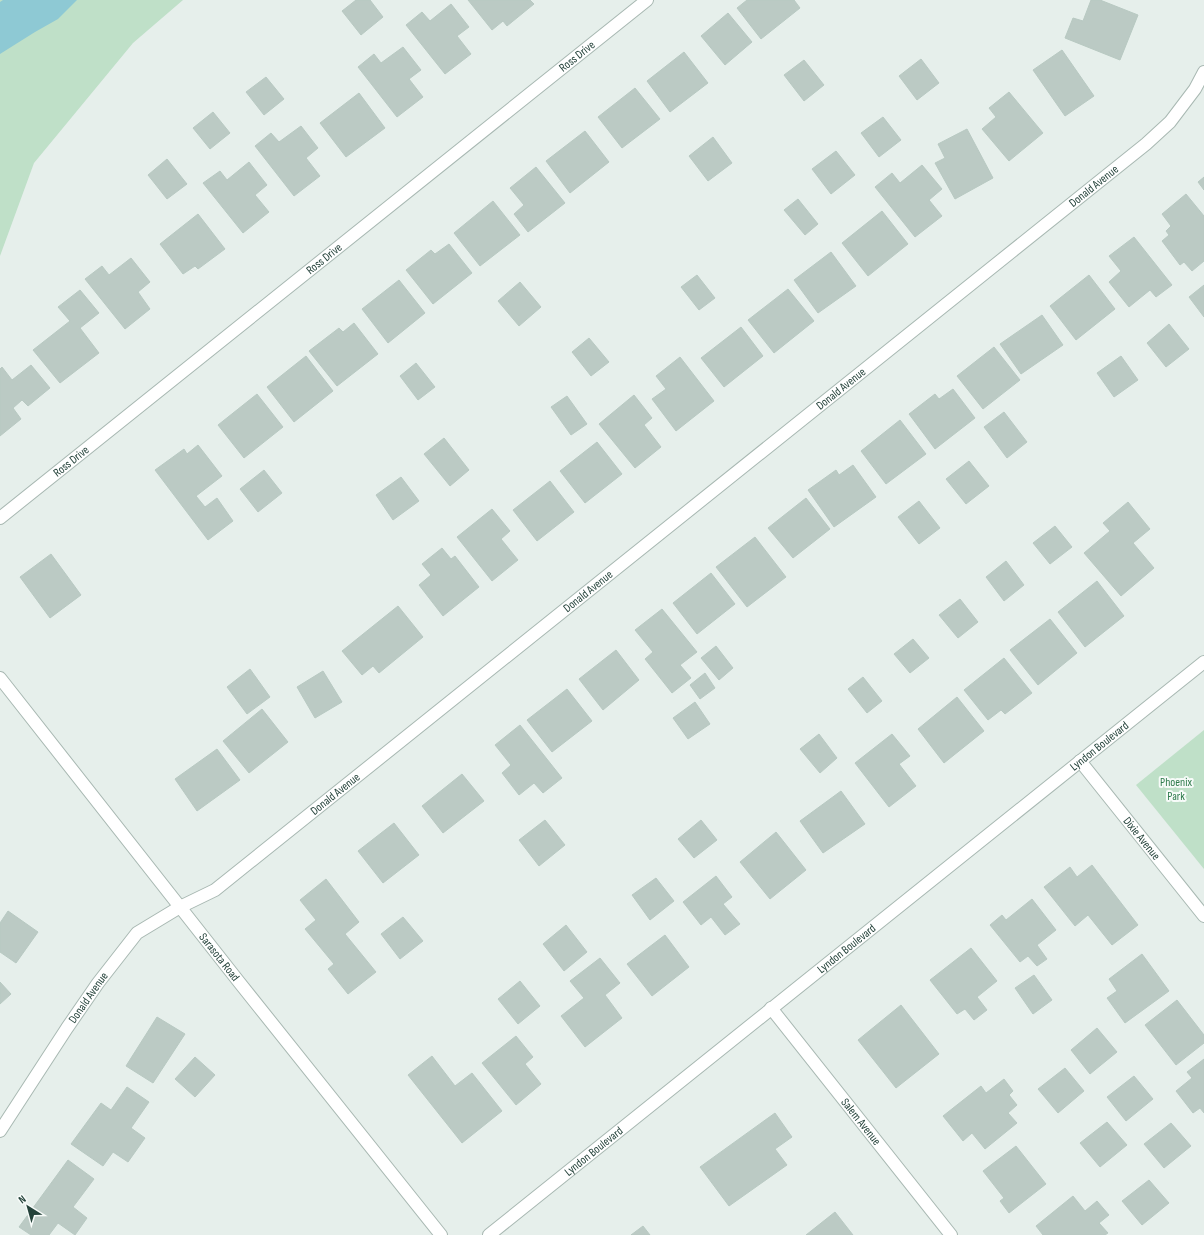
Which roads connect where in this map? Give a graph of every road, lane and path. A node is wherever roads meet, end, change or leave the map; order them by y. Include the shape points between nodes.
1 (647, 0) edge
2 (1204, 72) edge
3 (0, 518) edge
4 (1204, 662) edge
5 (0, 678) edge
6 (1080, 761) junction
7 (180, 907) junction
8 (1204, 916) edge
9 (771, 1008) junction
10 (0, 1132) edge
11 (441, 1235) edge
12 (489, 1235) edge
13 (951, 1235) edge

1 - 3 street, Ross Drive
2 - 7 street, Donald Avenue via 1195,89 1170,122 1146,144 215,890
4 - 6 street, Lyndon Boulevard
5 - 7 street, Sarasota Road
6 - 8 street, Dixie Avenue
6 - 9 street, Lyndon Boulevard
7 - 10 street, Donald Avenue via 136,933 76,1015
7 - 11 street, Sarasota Road
9 - 12 street, Lyndon Boulevard
9 - 13 street, Salem Avenue

